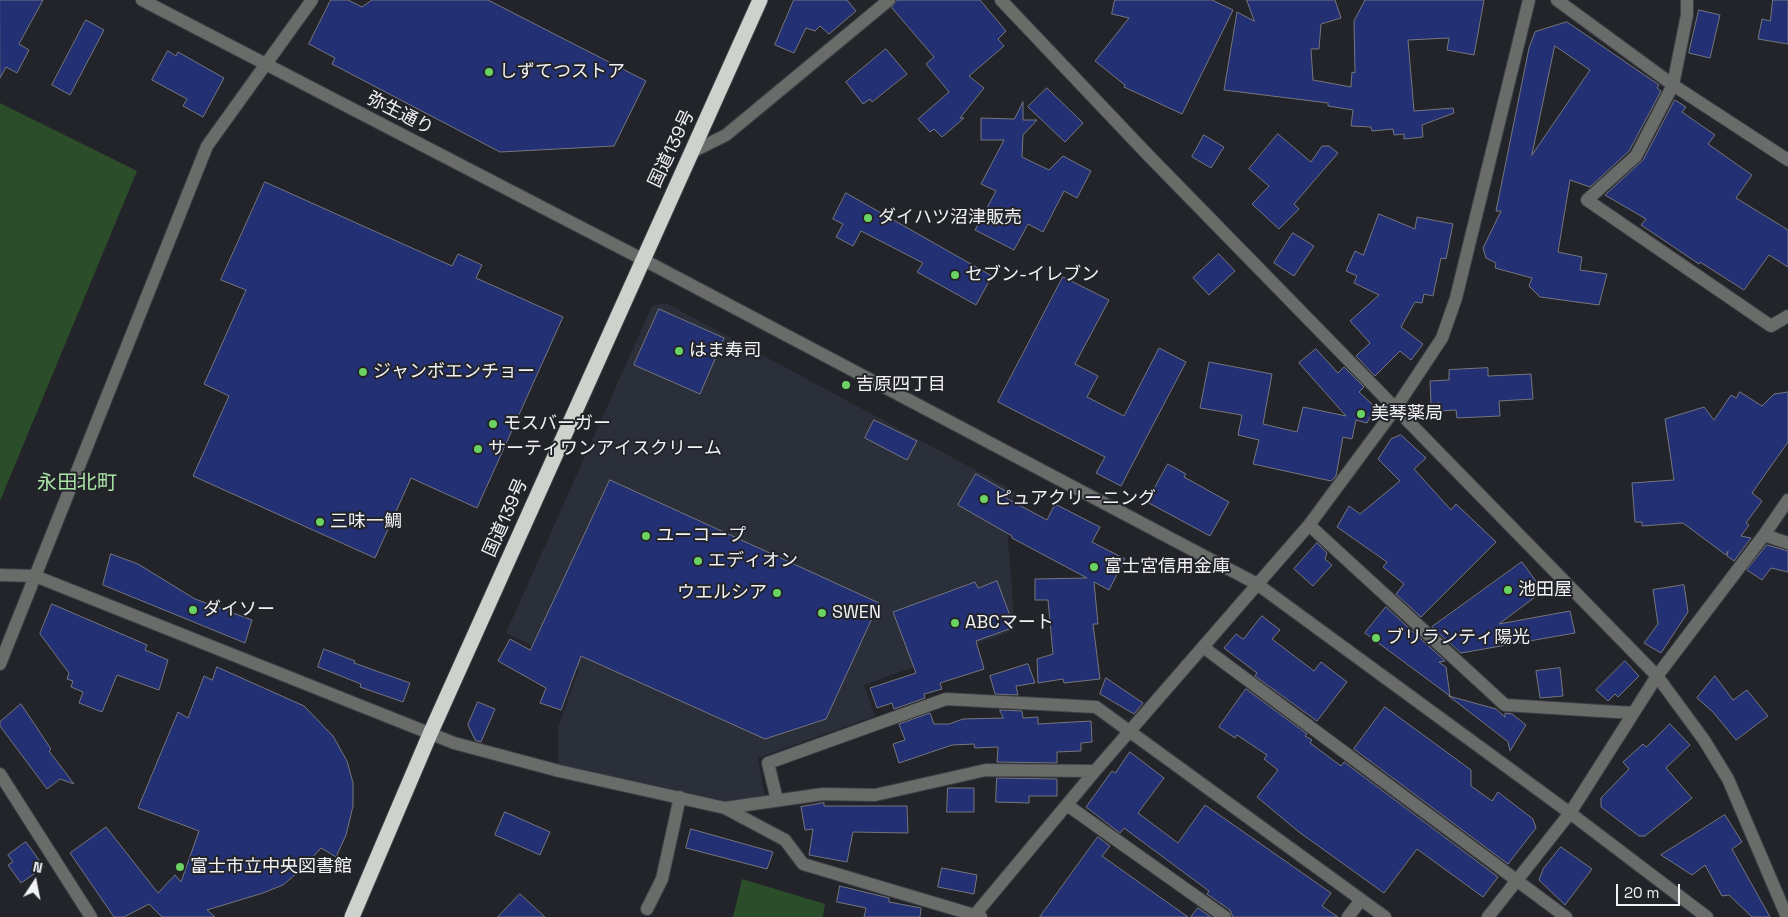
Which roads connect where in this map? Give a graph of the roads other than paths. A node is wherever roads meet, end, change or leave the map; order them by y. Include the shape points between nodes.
1 (142, 0) edge
2 (312, 0) edge
3 (760, 0) edge
4 (889, 0) edge
5 (1001, 0) edge
6 (1529, 0) edge
7 (1557, 0) edge
8 (1687, 0) edge
9 (265, 64) junction
10 (1673, 85) junction
11 (692, 152) junction
12 (1788, 160) edge
13 (642, 259) junction
14 (1788, 316) edge
15 (1396, 409) junction
16 (1788, 500) edge
17 (1309, 525) junction
18 (1764, 536) junction
19 (1788, 543) edge
20 (0, 575) edge
21 (35, 576) junction
22 (1257, 584) junction
23 (1203, 647) junction
24 (0, 664) edge
25 (1657, 676) junction
26 (1633, 713) junction
27 (1130, 732) junction
28 (430, 734) junction
29 (1095, 771) junction
30 (0, 774) edge
31 (680, 797) junction
32 (777, 800) junction
33 (1067, 805) junction
34 (725, 808) junction
35 (1570, 813) junction
36 (1518, 881) junction
37 (1361, 900) junction
38 (647, 908) dead end
39 (977, 916) edge
40 (90, 917) edge
41 (352, 917) edge
42 (1225, 917) edge
43 (1348, 917) edge
44 (1385, 917) edge
45 (1488, 917) edge
46 (1566, 917) edge
47 (1707, 917) edge
48 (1787, 917) edge

1 - 9 street, 弥生通り
2 - 9 street
3 - 11 highway, 国道139号
4 - 11 street via 726,135
5 - 15 street
6 - 15 street via 1456,298 1442,338
7 - 10 street
8 - 10 street
9 - 13 street, 弥生通り
9 - 21 street via 207,146
10 - 12 street
10 - 14 street via 1636,156 1587,200 1770,326
11 - 13 highway, 国道139号
13 - 22 street, 弥生通り
13 - 28 highway, 国道139号
15 - 17 street
15 - 25 street
16 - 18 street
17 - 22 street
17 - 26 street via 1505,706
18 - 19 street
18 - 25 street
20 - 21 street
21 - 24 street
21 - 28 street
22 - 23 street
22 - 35 street, 弥生通り
23 - 27 street
23 - 36 street
25 - 26 street
25 - 48 street via 1728,779
26 - 35 street
27 - 29 street
27 - 32 street via 1096,707 946,699 768,763
27 - 37 street
28 - 31 street via 559,771
28 - 41 highway, 国道139号
29 - 32 street via 986,770 875,795 823,794
29 - 33 street
30 - 40 street
31 - 34 street
31 - 38 street via 662,879
32 - 34 street
33 - 39 street
33 - 42 street
34 - 39 street via 785,840 803,864
35 - 36 street
35 - 47 street, 弥生通り
36 - 45 street
36 - 46 street
37 - 43 street
37 - 44 street

